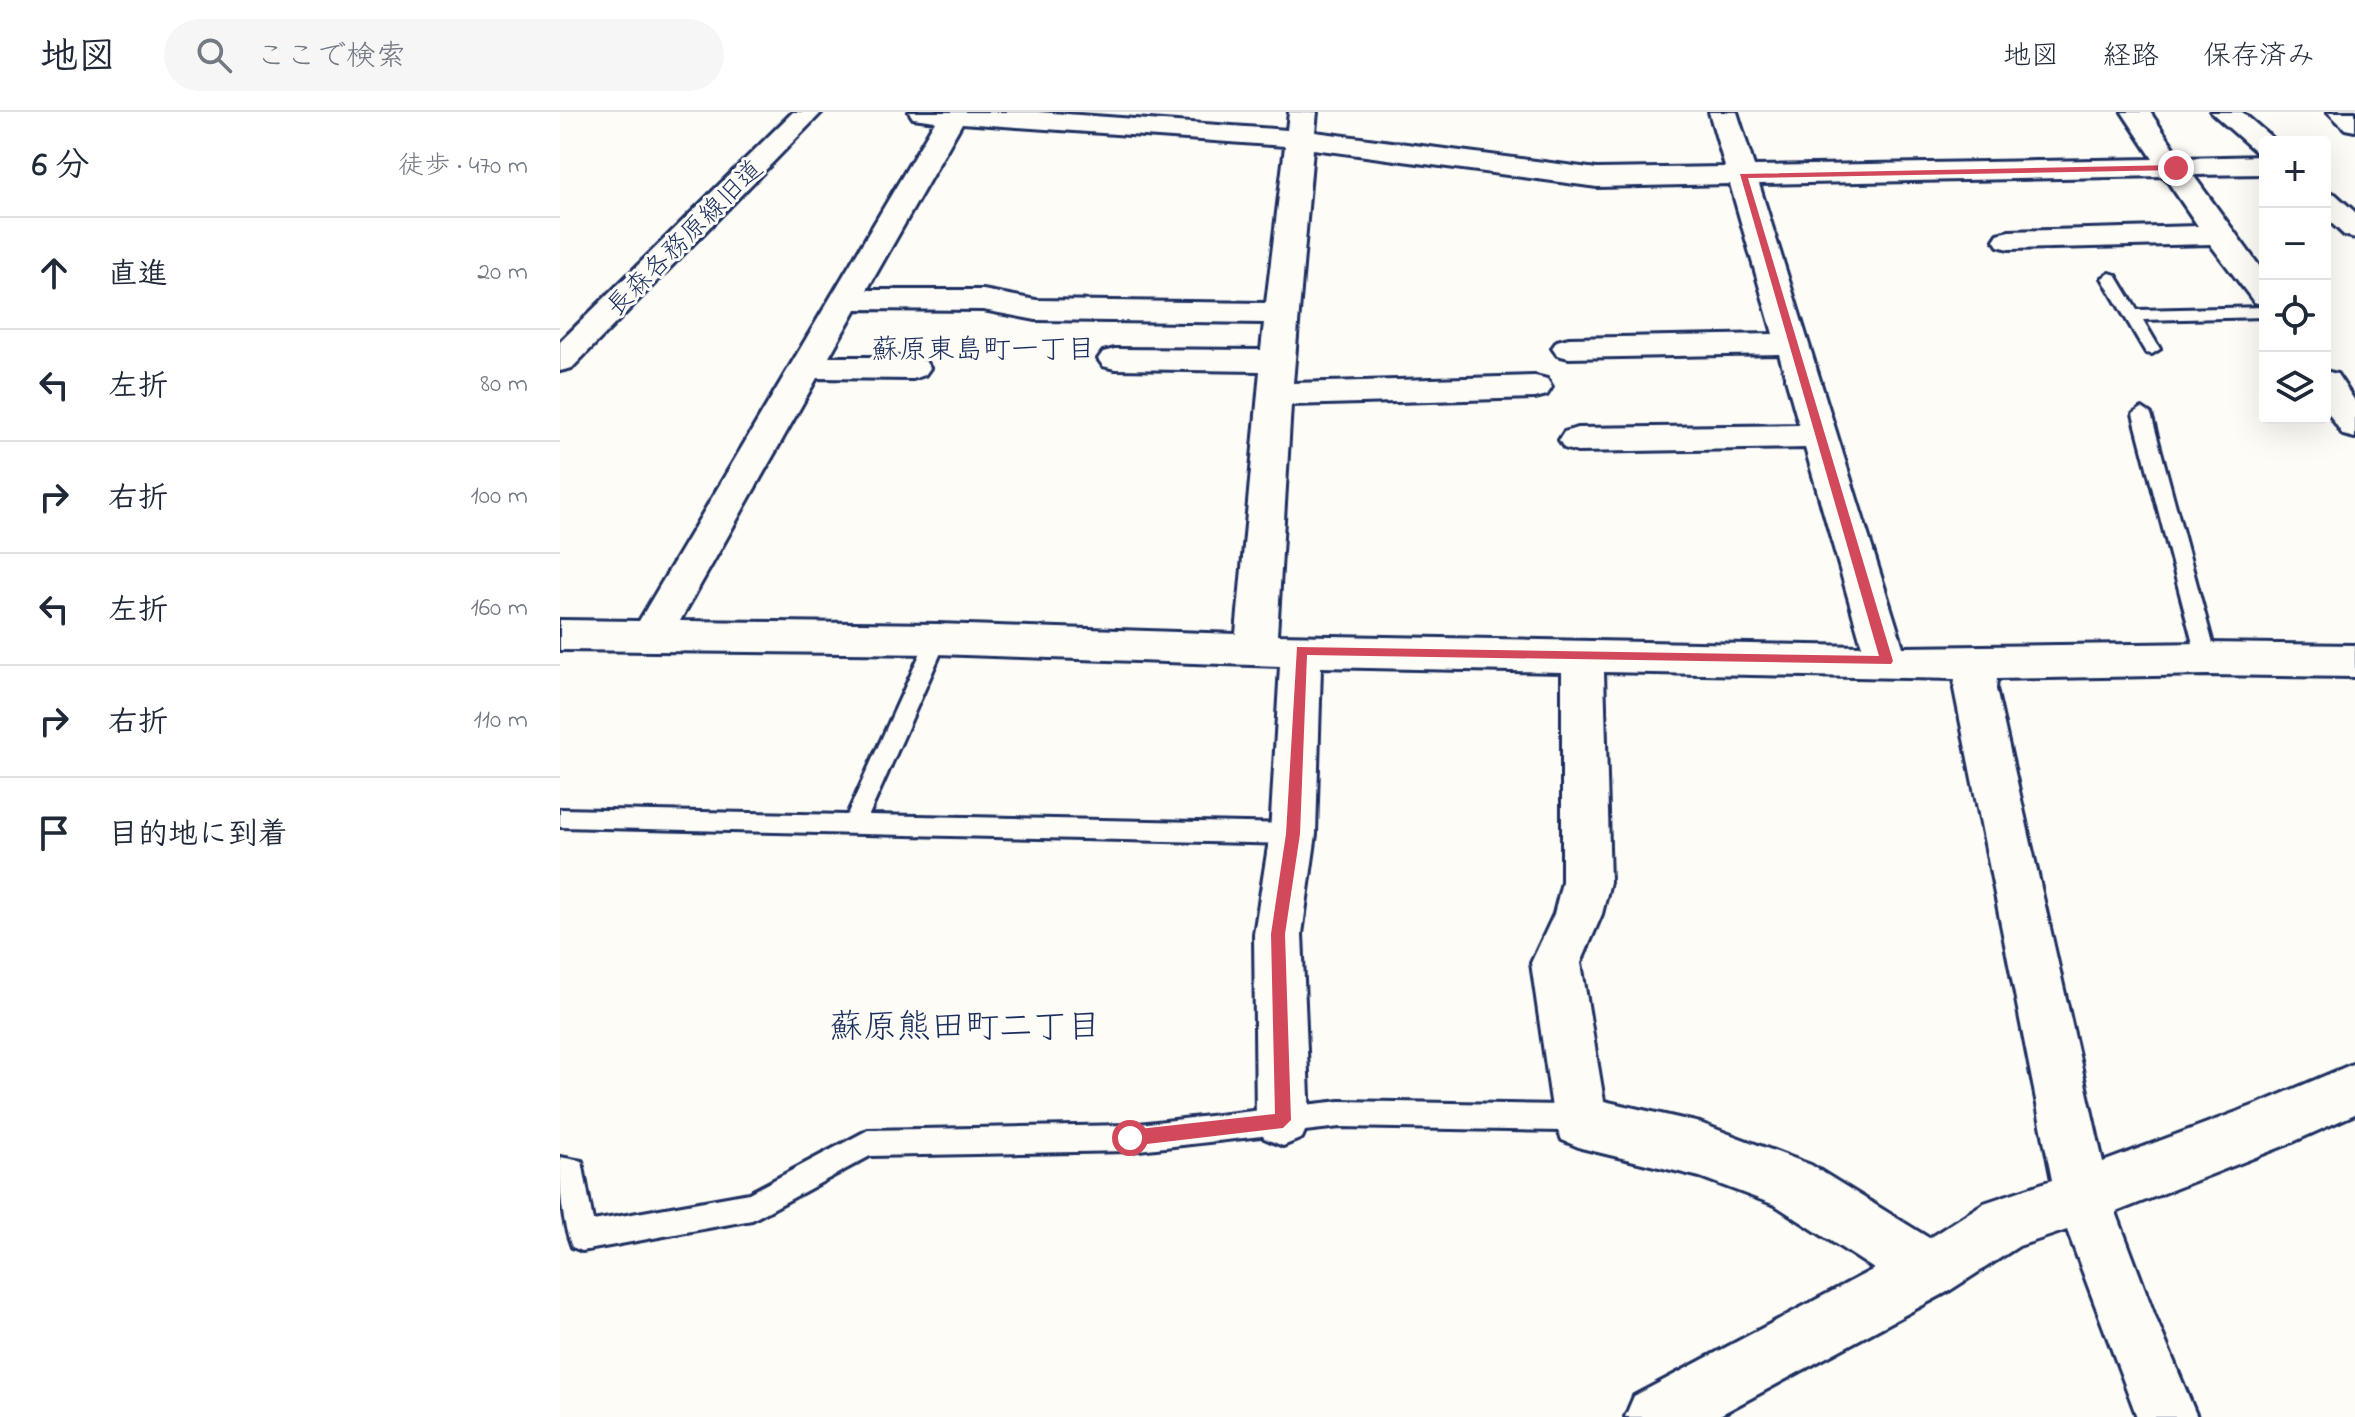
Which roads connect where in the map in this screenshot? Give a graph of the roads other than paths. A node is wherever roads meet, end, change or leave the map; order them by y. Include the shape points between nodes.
1 (808, 112) edge
2 (1723, 112) edge
3 (2136, 112) edge
4 (2225, 112) edge
5 (2261, 112) edge
6 (2342, 112) edge
7 (938, 113) edge
8 (2355, 123) edge
9 (1302, 126) edge
10 (2288, 136) edge
11 (2259, 140) edge
12 (2259, 165) edge
13 (2176, 168) junction
14 (1743, 175) junction
15 (2338, 190) edge
16 (2355, 229) edge
17 (2219, 235) junction
18 (2009, 240) dead end
19 (2110, 278) dead end
20 (2259, 287) edge
21 (846, 299) junction
22 (2259, 312) edge
23 (1281, 313) junction
24 (2133, 315) junction
25 (1792, 344) junction
26 (1569, 348) dead end
27 (2152, 349) dead end
28 (1115, 359) dead end
29 (560, 361) edge
30 (1278, 361) junction
31 (807, 367) junction
32 (913, 368) dead end
33 (1535, 387) dead end
34 (2331, 391) edge
35 (1273, 395) junction
36 (2142, 414) dead end
37 (2355, 427) edge
38 (1818, 436) junction
39 (1577, 440) dead end
40 (560, 635) edge
41 (650, 637) junction
42 (937, 639) junction
43 (1255, 650) junction
44 (1301, 650) junction
45 (1583, 654) junction
46 (2207, 659) junction
47 (1887, 661) junction
48 (2355, 661) edge
49 (1977, 664) junction
50 (560, 818) edge
51 (854, 824) junction
52 (1293, 834) junction
53 (2355, 1088) edge
54 (1283, 1120) junction
55 (1581, 1122) junction
56 (560, 1171) edge
57 (2083, 1197) junction
58 (1929, 1271) junction
59 (1655, 1417) edge
60 (2167, 1417) edge

1 - 29 street, 長森各務原線旧道
2 - 14 street
3 - 13 street
4 - 11 street
5 - 10 street
6 - 8 street
7 - 9 street
7 - 21 street
9 - 14 street via 1597,178
9 - 23 street
12 - 13 street
13 - 14 street
13 - 17 street
14 - 25 street
15 - 16 street
17 - 18 street
17 - 20 street
19 - 24 lane
21 - 23 street via 983,300 1036,310
21 - 31 street
22 - 24 lane
23 - 30 street
24 - 27 lane
25 - 26 street
25 - 38 street
28 - 30 street
30 - 35 street
31 - 32 street
31 - 41 street
33 - 35 street
34 - 37 street
35 - 43 street
36 - 46 lane
38 - 39 street
38 - 47 street
40 - 41 street
41 - 42 street
42 - 43 street
42 - 51 lane
43 - 44 street
44 - 45 street
44 - 52 street
45 - 47 street
45 - 55 street via 1586,882 1556,963
46 - 48 street
46 - 49 street
47 - 49 street
49 - 57 street via 1975,689
50 - 51 lane
51 - 52 lane
52 - 54 street via 1278,934
53 - 57 street
54 - 55 lane via 1340,1114
54 - 56 lane via 1130,1138 868,1143 752,1206 582,1237 572,1171
55 - 58 street via 1700,1150 1792,1184
57 - 58 street via 2004,1223
57 - 60 street
58 - 59 street

